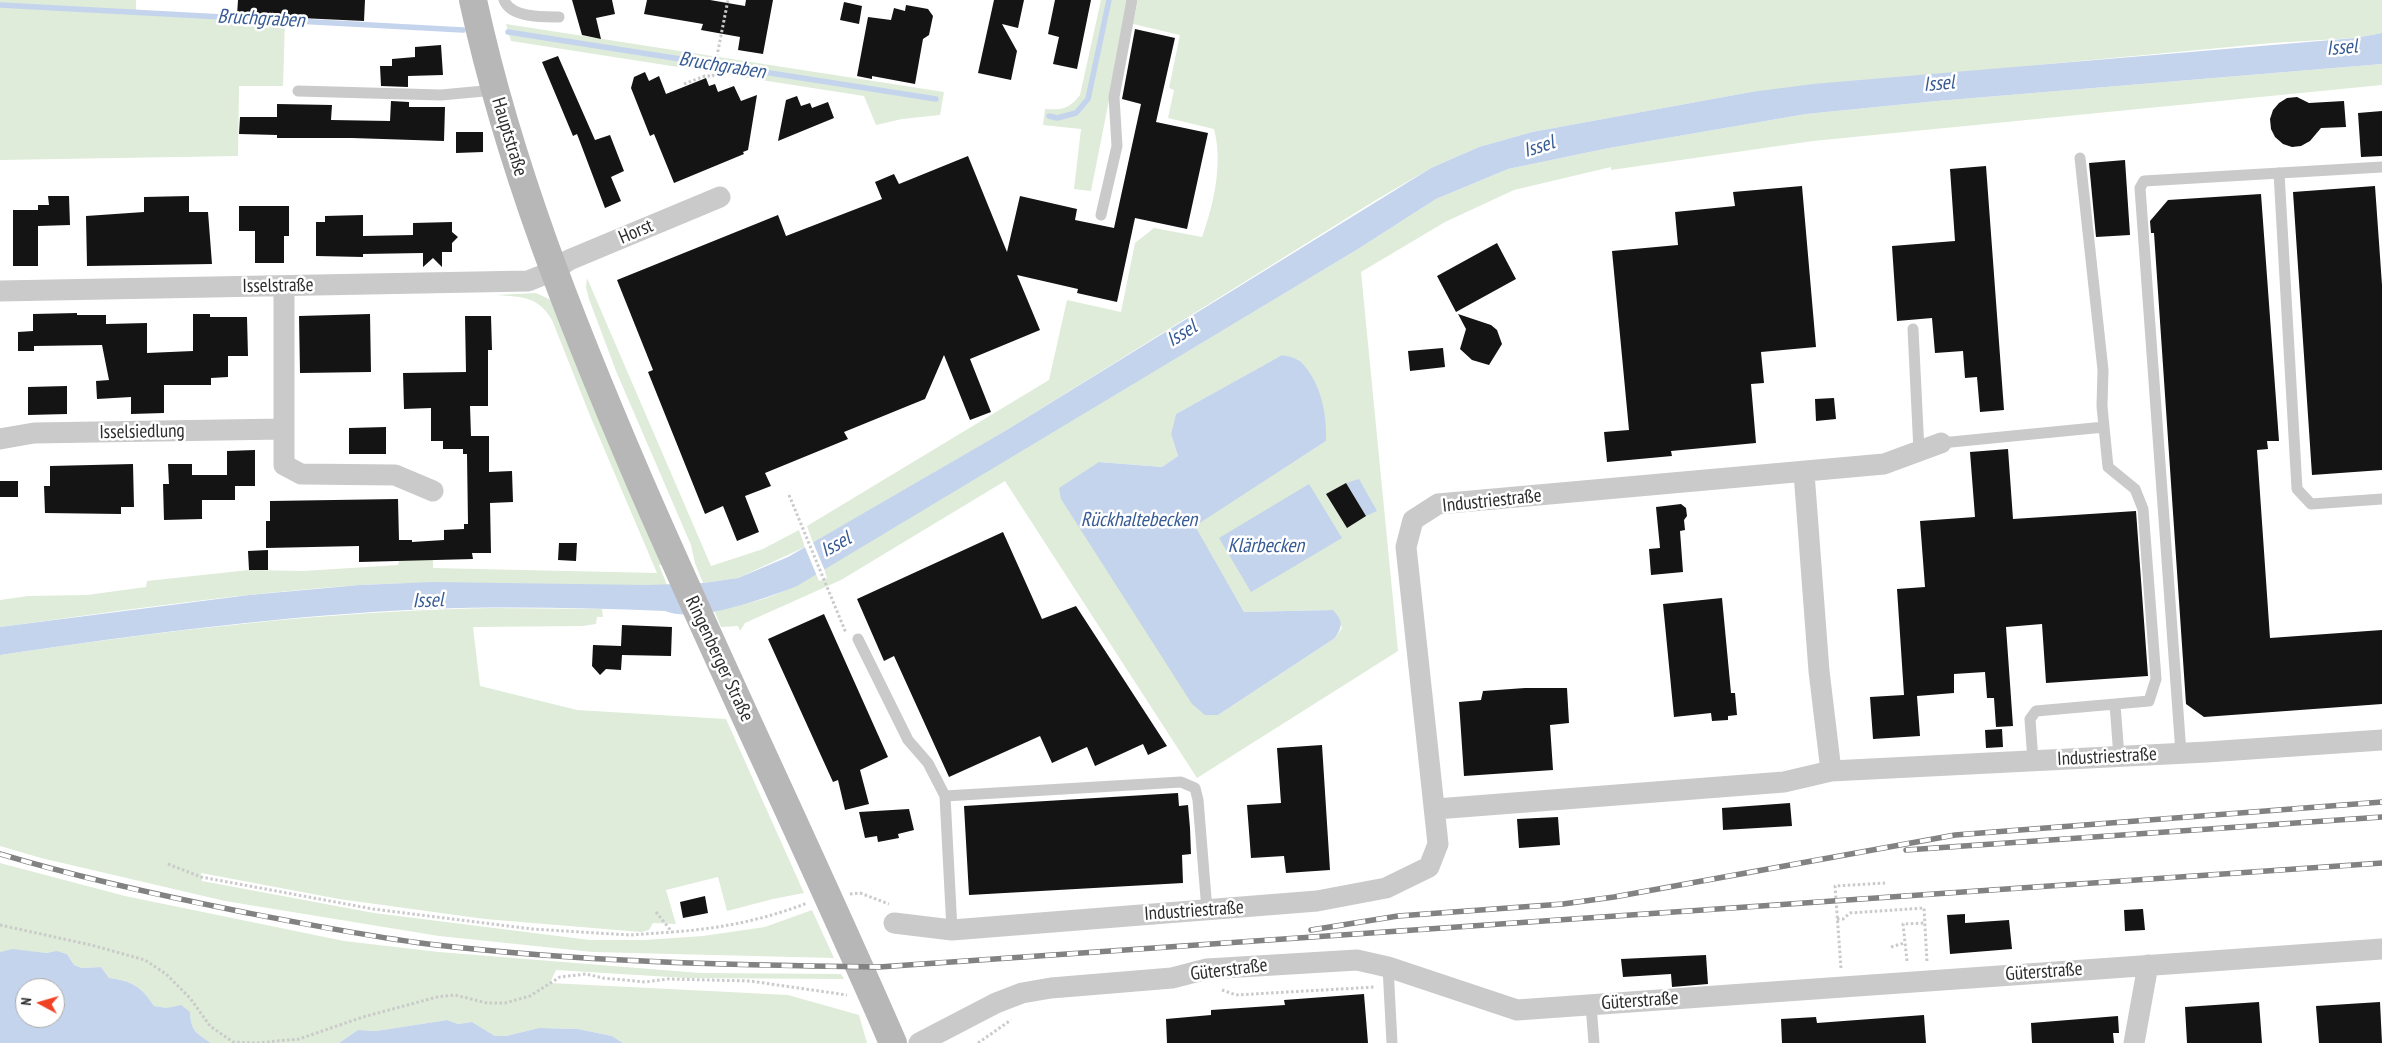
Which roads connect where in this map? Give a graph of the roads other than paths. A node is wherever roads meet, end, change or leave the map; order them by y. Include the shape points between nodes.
1 (473, 0) edge
2 (504, 0) edge
3 (1132, 0) edge
4 (559, 18) dead end
5 (495, 90) junction
6 (298, 91) dead end
7 (2080, 158) dead end
8 (2382, 167) edge
9 (2279, 173) junction
10 (720, 197) dead end
11 (1101, 215) dead end
12 (553, 271) junction
13 (284, 286) junction
14 (0, 292) edge
15 (1913, 329) dead end
16 (2104, 426) junction
17 (284, 429) junction
18 (0, 439) edge
19 (1941, 443) joint
20 (1919, 451) junction
21 (1804, 473) junction
22 (433, 491) dead end
23 (2382, 498) edge
24 (858, 639) road end
25 (2115, 704) junction
26 (2382, 740) edge
27 (2181, 753) junction
28 (2119, 756) junction
29 (2033, 761) junction
30 (1831, 771) junction
31 (945, 796) junction
32 (1436, 809) junction
33 (1206, 910) junction
34 (894, 923) road end
35 (952, 930) junction
36 (2382, 949) edge
37 (2148, 965) junction
38 (1388, 967) junction
39 (1590, 1005) junction
40 (893, 1043) edge
41 (919, 1043) edge
42 (1392, 1043) edge
43 (1594, 1043) edge
44 (2134, 1043) edge

1 - 5 main road, Hauptstraße
2 - 4 lane via 511,9 534,16
3 - 11 lane via 1114,97 1117,146
5 - 6 lane via 440,95
5 - 12 main road, Hauptstraße via 515,162
7 - 16 lane via 2104,370
8 - 9 lane
9 - 23 lane via 2297,490 2311,504
9 - 27 lane via 2144,181 2140,188
10 - 12 street, Horst via 569,260
12 - 13 street, Isselstraße via 528,281
12 - 40 main road, Ringenberger Straße via 609,410 704,628 830,898
13 - 14 street, Isselstraße
13 - 17 street
15 - 20 lane
16 - 19 lane
16 - 25 lane via 2108,467 2135,489 2143,509 2156,679 2149,701
17 - 18 street, Isselsiedlung via 34,433
17 - 22 street via 284,465 301,474 395,475
19 - 20 street, Industriestraße
20 - 21 street, Industriestraße via 1884,464
21 - 30 street via 1819,670
21 - 32 street, Industriestraße via 1438,504 1413,520 1406,548
24 - 31 lane via 908,740 928,763
25 - 28 lane
25 - 29 lane via 2036,711 2030,719
26 - 27 street, Industriestraße
27 - 28 street, Industriestraße
28 - 29 street, Industriestraße
29 - 30 street, Industriestraße
30 - 32 street, Industriestraße via 1784,782
31 - 33 lane via 1181,782 1194,788 1198,800
31 - 35 lane
32 - 33 street, Industriestraße via 1438,844 1430,866 1386,888 1317,901
33 - 35 street, Industriestraße
34 - 35 street, Industriestraße
36 - 37 street, Güterstraße
37 - 39 street, Güterstraße via 1900,980 1842,987 1785,988
37 - 44 street
38 - 39 street, Güterstraße via 1517,1010
38 - 41 street, Güterstraße via 1357,960 1207,970 1172,978 1051,988 1022,993 996,1003
38 - 42 lane
39 - 43 lane

